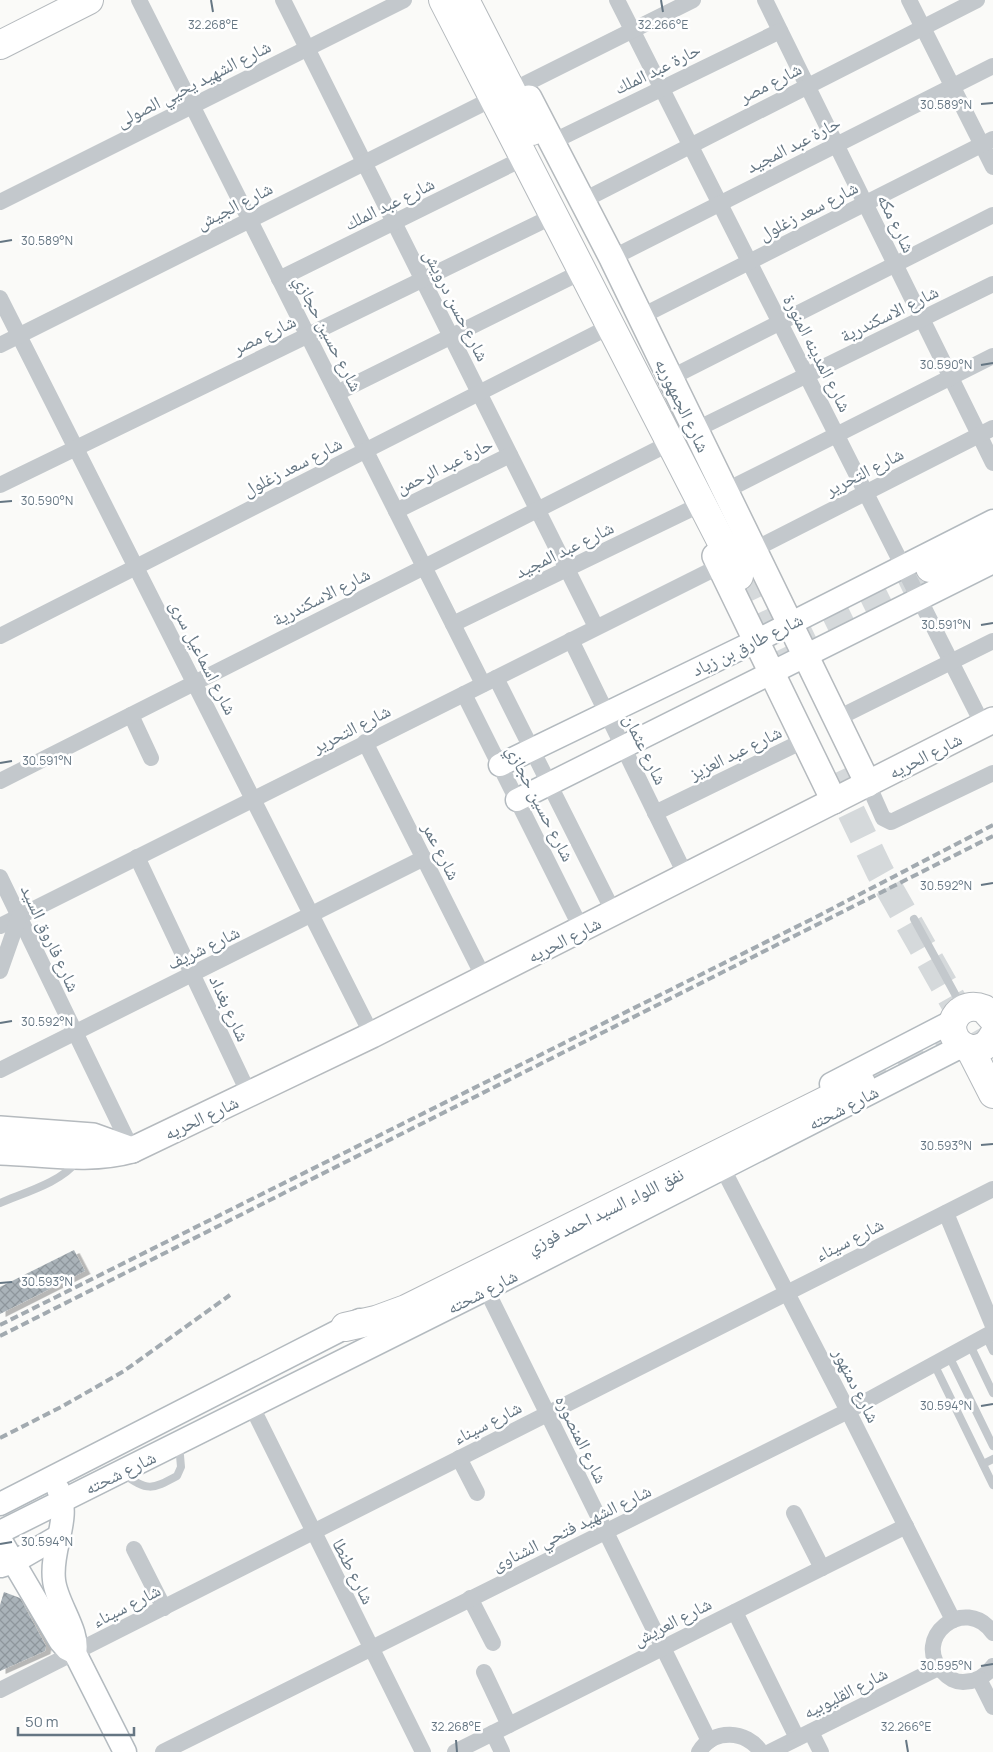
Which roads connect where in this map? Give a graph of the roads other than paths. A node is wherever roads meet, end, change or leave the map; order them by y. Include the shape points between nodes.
1 (89, 0) edge
2 (138, 0) edge
3 (283, 0) edge
4 (404, 0) edge
5 (443, 0) edge
6 (466, 0) edge
7 (617, 0) edge
8 (693, 0) edge
9 (765, 0) edge
10 (909, 0) edge
11 (977, 0) edge
12 (922, 28) junction
13 (632, 30) junction
14 (780, 31) junction
15 (477, 44) junction
16 (0, 45) edge
17 (307, 48) junction
18 (993, 66) edge
19 (523, 85) junction
20 (808, 86) junction
21 (952, 86) junction
22 (662, 88) junction
23 (486, 102) junction
24 (192, 106) junction
25 (552, 142) junction
26 (988, 142) edge
27 (690, 145) junction
28 (837, 145) junction
29 (364, 162) junction
30 (516, 162) junction
31 (993, 167) edge
32 (582, 200) junction
33 (0, 202) edge
34 (720, 204) junction
35 (866, 204) junction
36 (993, 215) edge
37 (249, 220) junction
38 (545, 220) junction
39 (394, 222) junction
40 (612, 258) junction
41 (750, 262) junction
42 (895, 264) junction
43 (573, 276) junction
44 (279, 279) junction
45 (422, 279) junction
46 (993, 284) edge
47 (0, 298) edge
48 (640, 318) junction
49 (922, 320) junction
50 (780, 323) junction
51 (601, 331) junction
52 (19, 335) junction
53 (308, 335) junction
54 (450, 336) junction
55 (0, 345) edge
56 (993, 356) edge
57 (807, 376) junction
58 (951, 377) junction
59 (670, 378) junction
60 (337, 393) junction
61 (479, 393) junction
62 (695, 430) junction
63 (986, 432) edge
64 (836, 435) junction
65 (75, 447) junction
66 (660, 448) junction
67 (366, 450) junction
68 (510, 455) junction
69 (993, 463) edge
70 (0, 485) edge
71 (725, 491) junction
72 (866, 493) junction
73 (691, 509) junction
74 (538, 510) junction
75 (396, 511) junction
76 (993, 521) edge
77 (993, 537) edge
78 (993, 562) edge
79 (903, 566) junction
80 (136, 567) junction
81 (424, 567) junction
82 (930, 568) tunnel mouth
83 (567, 569) junction
84 (746, 575) junction
85 (919, 599) junction
86 (790, 623) junction
87 (453, 624) junction
88 (596, 627) junction
89 (0, 636) edge
90 (571, 640) junction
91 (756, 641) junction
92 (993, 641) edge
93 (805, 656) junction
94 (951, 662) junction
95 (772, 672) junction
96 (490, 681) junction
97 (194, 683) junction
98 (464, 694) junction
99 (606, 712) junction
100 (131, 715) junction
101 (836, 719) junction
102 (988, 722) edge
103 (805, 740) junction
104 (365, 742) junction
105 (623, 747) junction
106 (532, 749) junction
107 (151, 758) dead end
108 (500, 765) junction
109 (993, 773) edge
110 (0, 781) edge
111 (549, 784) junction
112 (868, 784) junction
113 (253, 800) junction
114 (517, 800) junction
115 (834, 801) junction
116 (655, 812) junction
117 (137, 858) junction
118 (424, 858) junction
119 (686, 876) junction
120 (0, 877) edge
121 (614, 913) junction
122 (312, 915) junction
123 (20, 917) junction
124 (914, 920) dead end
125 (0, 926) edge
126 (582, 930) junction
127 (0, 971) edge
128 (192, 974) junction
129 (484, 978) junction
130 (977, 1013) edge
131 (74, 1034) junction
132 (372, 1035) junction
133 (993, 1036) edge
134 (900, 1048) junction
135 (966, 1048) junction
136 (0, 1070) edge
137 (912, 1072) junction
138 (861, 1083) tunnel mouth
139 (991, 1086) edge
140 (249, 1094) junction
141 (0, 1129) edge
142 (132, 1150) junction
143 (0, 1152) edge
144 (80, 1155) junction
145 (722, 1169) junction
146 (993, 1189) edge
147 (0, 1203) edge
148 (946, 1213) junction
149 (486, 1289) junction
150 (787, 1293) junction
151 (345, 1327) junction
152 (991, 1331) edge
153 (970, 1344) junction
154 (993, 1351) edge
155 (949, 1356) junction
156 (934, 1364) junction
157 (993, 1394) edge
158 (252, 1407) junction
159 (848, 1411) junction
160 (548, 1414) junction
161 (179, 1443) junction
162 (993, 1446) edge
163 (459, 1458) junction
164 (993, 1459) edge
165 (983, 1464) junction
166 (120, 1472) junction
167 (51, 1478) junction
168 (993, 1486) edge
169 (477, 1493) dead end
170 (62, 1500) junction
171 (0, 1504) edge
172 (794, 1513) dead end
173 (906, 1526) junction
174 (0, 1532) edge
175 (313, 1532) junction
176 (606, 1532) junction
177 (59, 1536) junction
178 (0, 1539) edge
179 (134, 1548) dead end
180 (7, 1564) edge
181 (822, 1568) junction
182 (470, 1598) junction
183 (164, 1608) junction
184 (734, 1612) junction
185 (953, 1620) junction
186 (992, 1630) edge
187 (493, 1643) dead end
188 (370, 1647) junction
189 (663, 1648) junction
190 (75, 1653) junction
191 (993, 1666) edge
192 (938, 1668) junction
193 (484, 1672) dead end
194 (979, 1679) junction
195 (0, 1690) edge
196 (993, 1707) edge
197 (509, 1725) junction
198 (493, 1733) junction
199 (804, 1735) junction
200 (704, 1746) edge
201 (125, 1752) edge
202 (163, 1752) edge
203 (423, 1752) edge
204 (455, 1752) edge
205 (502, 1752) edge
206 (761, 1752) edge
207 (770, 1752) edge
208 (821, 1752) edge

1 - 16 highway
2 - 24 street, شارع حسين حجازي
3 - 17 street, شارع حسن درويش
4 - 17 street, شارع الشهيد يحيي الصولى
5 - 15 highway, شارع الجمهوريه
6 - 15 highway, شارع الجمهوريه
7 - 13 street, شارع المدينه المنورة
8 - 13 street
9 - 14 street, شارع مكه
10 - 12 street
11 - 12 street, شارع مصر
12 - 20 street, شارع مصر
12 - 21 street
13 - 19 street
13 - 22 street, شارع المدينه المنورة
14 - 20 street, شارع مكه
14 - 22 street, حارة عبد الملك
15 - 19 main road, شارع الجمهوريه via 498,43 504,48
15 - 23 main road, شارع الجمهوريه via 470,70
15 - 84 highway, شارع الجمهوريه
17 - 24 street, شارع الشهيد يحيي الصولى
17 - 29 street, شارع حسن درويش
18 - 21 street, حارة عبد المجيد
19 - 25 main road, شارع الجمهوريه
20 - 27 street, شارع مصر
20 - 28 street, شارع مكه
21 - 26 street
21 - 28 street, حارة عبد المجيد
22 - 25 street, حارة عبد الملك
22 - 27 street, شارع المدينه المنورة
23 - 29 street, شارع الجيش
23 - 30 main road, شارع الجمهوريه
24 - 33 street, شارع الشهيد يحيي الصولى
24 - 37 street, شارع حسين حجازي
25 - 32 main road, شارع الجمهوريه
26 - 31 street
26 - 35 street, شارع سعد زغلول
27 - 32 street, شارع مصر
27 - 34 street, شارع المدينه المنورة
28 - 34 street, حارة عبد المجيد
28 - 35 street, شارع مكه
29 - 37 street, شارع الجيش
29 - 39 street, شارع حسن درويش
30 - 38 main road, شارع الجمهوريه
30 - 39 street, شارع عبد الملك
32 - 40 main road, شارع الجمهوريه
34 - 40 street, حارة عبد المجيد
34 - 41 street, شارع المدينه المنورة
35 - 41 street, شارع سعد زغلول
35 - 42 street, شارع مكه
36 - 42 street
37 - 44 street, شارع حسين حجازي
37 - 52 street, شارع الجيش
38 - 43 main road, شارع الجمهوريه
38 - 45 street, شارع مصر
39 - 44 street, شارع عبد الملك
39 - 45 street, شارع حسن درويش
40 - 48 main road, شارع الجمهوريه
41 - 48 street, شارع سعد زغلول
41 - 50 street, شارع المدينه المنورة
42 - 49 street, شارع مكه
42 - 50 street
43 - 51 main road, شارع الجمهوريه
43 - 54 street
44 - 53 street, شارع حسين حجازي
45 - 53 street, شارع مصر
45 - 54 street, شارع حسن درويش
46 - 49 street, شارع الاسكندرية
47 - 52 street, شارع اسماعيل سرى
48 - 59 main road, شارع الجمهوريه
49 - 57 street, شارع الاسكندرية
49 - 58 street, شارع مكه
50 - 57 street, شارع المدينه المنورة
50 - 59 street
51 - 61 street, شارع سعد زغلول
51 - 66 main road, شارع الجمهوريه
52 - 55 street, شارع الجيش
52 - 65 street, شارع اسماعيل سرى
53 - 60 street, شارع حسين حجازي
53 - 65 street, شارع مصر
54 - 60 street
54 - 61 street, شارع حسن درويش
56 - 58 street
57 - 62 street, شارع الاسكندرية
57 - 64 street, شارع المدينه المنورة
58 - 63 street, شارع مكه
58 - 64 street
59 - 62 main road, شارع الجمهوريه
60 - 67 street, شارع حسين حجازي
61 - 67 street, شارع سعد زغلول
61 - 68 street, شارع حسن درويش
62 - 71 main road, شارع الجمهوريه
63 - 69 street, شارع مكه
63 - 72 street, شارع التحرير
64 - 71 street
64 - 72 street, شارع المدينه المنورة
65 - 70 street, شارع مصر
65 - 80 street, شارع اسماعيل سرى
66 - 73 main road, شارع الجمهوريه
66 - 74 street, شارع الاسكندرية
67 - 75 street, شارع حسين حجازي
67 - 80 street, شارع سعد زغلول
68 - 74 street, شارع حسن درويش
68 - 75 street, حارة عبد الرحمن
71 - 84 main road, شارع الجمهوريه
72 - 79 street, شارع المدينه المنورة
72 - 84 street, شارع التحرير
73 - 83 street, شارع عبد المجيد
73 - 84 main road, شارع الجمهوريه
74 - 81 street, شارع الاسكندرية
74 - 83 street, شارع حسن درويش
75 - 81 street, شارع حسين حجازي
76 - 79 main road, شارع طارق بن زياد
77 - 82 highway
78 - 85 main road, شارع طارق بن زياد
79 - 85 street, شارع المدينه المنورة
79 - 86 main road, شارع طارق بن زياد
80 - 89 street, شارع سعد زغلول
80 - 97 street, شارع اسماعيل سرى
81 - 87 street, شارع حسين حجازي
81 - 97 street, شارع الاسكندرية
83 - 87 street, شارع عبد المجيد
83 - 88 street, شارع حسن درويش
84 - 86 main road, شارع الجمهوريه
84 - 88 street, شارع التحرير
84 - 91 main road, شارع الجمهوريه
85 - 93 main road, شارع طارق بن زياد
85 - 94 street, شارع المدينه المنورة
86 - 91 main road, شارع طارق بن زياد
86 - 93 main road, شارع الجمهوريه
87 - 96 street, شارع حسين حجازي
88 - 90 street, شارع التحرير
90 - 96 street, شارع التحرير
90 - 99 street, شارع عثمان
91 - 95 main road, شارع الجمهوريه
91 - 99 main road, شارع طارق بن زياد
92 - 94 street
93 - 95 main road, شارع طارق بن زياد
93 - 101 main road, شارع الجمهوريه
94 - 101 street
94 - 102 street, شارع المدينه المنورة
95 - 103 main road, شارع الجمهوريه
95 - 105 main road, شارع طارق بن زياد
96 - 98 street, شارع التحرير
96 - 106 street, شارع حسين حجازي
97 - 100 street, شارع الاسكندرية
97 - 113 street, شارع اسماعيل سرى
98 - 104 street, شارع التحرير
98 - 108 street, شارع حسين حجازي
99 - 105 street, شارع عثمان
99 - 106 main road, شارع طارق بن زياد
100 - 107 street
100 - 110 street, شارع الاسكندرية
101 - 112 main road, شارع الجمهوريه
102 - 112 main road, شارع الحريه
103 - 115 main road, شارع الجمهوريه
103 - 116 street, شارع عبد العزيز
104 - 113 street, شارع التحرير
104 - 118 street, شارع عمر
105 - 111 main road, شارع طارق بن زياد
105 - 116 street, شارع عثمان
106 - 108 main road, شارع طارق بن زياد
106 - 111 street, شارع حسين حجازي
108 - 114 street, شارع حسين حجازي
109 - 112 street via 891,822 883,818
111 - 114 main road, شارع طارق بن زياد
111 - 121 street, شارع حسين حجازي
112 - 115 main road, شارع الحريه
113 - 117 street, شارع التحرير
113 - 122 street, شارع اسماعيل سرى
114 - 126 street, شارع حسين حجازي
115 - 119 main road, شارع الحريه
116 - 119 street, شارع عثمان
117 - 123 street, شارع التحرير
117 - 128 street, شارع بغداد
118 - 122 street, شارع شريف
118 - 129 street, شارع عمر
119 - 121 main road, شارع الحريه
120 - 123 street, شارع فاروق السيد
121 - 126 main road, شارع الحريه
122 - 128 street, شارع شريف
122 - 132 street, شارع اسماعيل سرى
123 - 125 street, شارع التحرير
123 - 127 street
123 - 131 street, شارع فاروق السيد
124 - 130 lane
126 - 129 main road, شارع الحريه
128 - 131 street, شارع شريف
128 - 140 street, شارع بغداد
129 - 132 main road, شارع الحريه
130 - 134 main road, شارع شحته
130 - 135 highway via 953,1036
131 - 136 street, شارع شريف
131 - 142 street, شارع فاروق السيد
132 - 140 main road, شارع الحريه
133 - 135 highway via 985,1046
134 - 137 main road via 909,1057
134 - 151 main road, شارع شحته via 703,1150
135 - 137 main road, شارع شحته
135 - 139 highway
137 - 145 main road, شارع شحته
138 - 151 highway, نفق اللواء السيد احمد فوزي via 406,1309
140 - 142 main road, شارع الحريه
141 - 142 main road via 93,1136
142 - 144 main road, شارع الحريه via 115,1155
143 - 144 main road, شارع الحريه
144 - 147 lane via 68,1172
145 - 149 main road, شارع شحته
145 - 150 street, شارع دمنهور
146 - 148 street, شارع سيناء
148 - 150 street, شارع سيناء
148 - 152 street
149 - 158 main road, شارع شحته
149 - 160 street, شارع المنصوره
150 - 159 street, شارع دمنهور
150 - 160 street, شارع سيناء
151 - 167 main road, شارع شحته
152 - 153 street, شارع الشهيد فتحي الشناوى
152 - 154 lane
153 - 155 street, شارع الشهيد فتحي الشناوى
153 - 157 lane
155 - 156 street, شارع الشهيد فتحي الشناوى
155 - 162 lane
156 - 159 street, شارع الشهيد فتحي الشناوى
156 - 165 lane
158 - 161 main road, شارع شحته
158 - 175 street, شارع طنطا
159 - 173 street, شارع دمنهور
159 - 176 street, شارع الشهيد فتحي الشناوى
160 - 163 street, شارع سيناء
160 - 176 street, شارع المنصوره
161 - 166 main road, شارع شحته
161 - 166 lane via 181,1467 177,1476 170,1480 148,1488
163 - 169 street
163 - 175 street, شارع سيناء
164 - 165 lane
165 - 168 lane
166 - 170 main road, شارع شحته
167 - 170 main road
167 - 171 main road, شارع شحته
170 - 174 main road, شارع شحته
170 - 177 main road
172 - 181 street
173 - 181 street, شارع العريش
173 - 185 street, شارع دمنهور
175 - 183 street, شارع سيناء
175 - 188 street, شارع طنطا
176 - 182 street, شارع الشهيد فتحي الشناوى
176 - 189 street, شارع المنصوره
177 - 180 main road
177 - 190 main road via 53,1559 54,1582 75,1639
178 - 180 main road
179 - 183 street
180 - 190 main road via 60,1642
181 - 184 street, شارع العريش
182 - 187 street
182 - 188 street, شارع الشهيد فتحي الشناوى
183 - 190 street, شارع سيناء
184 - 189 street, شارع العريش
184 - 199 street
185 - 186 street via 969,1617
185 - 192 street via 940,1630 933,1644
188 - 202 street, شارع الشهيد فتحي الشناوى
188 - 203 street, شارع طنطا
189 - 197 street, شارع العريش
189 - 200 street, شارع المنصوره
190 - 195 street, شارع سيناء
190 - 201 main road
191 - 194 street
192 - 194 street via 961,1682
192 - 199 street, شارع القليوبيه
193 - 197 street
194 - 196 street
197 - 198 street, شارع العريش
198 - 204 street, شارع العريش
198 - 205 street
199 - 207 street, شارع القليوبيه
199 - 208 street
200 - 206 street via 717,1737 735,1735 752,1742

